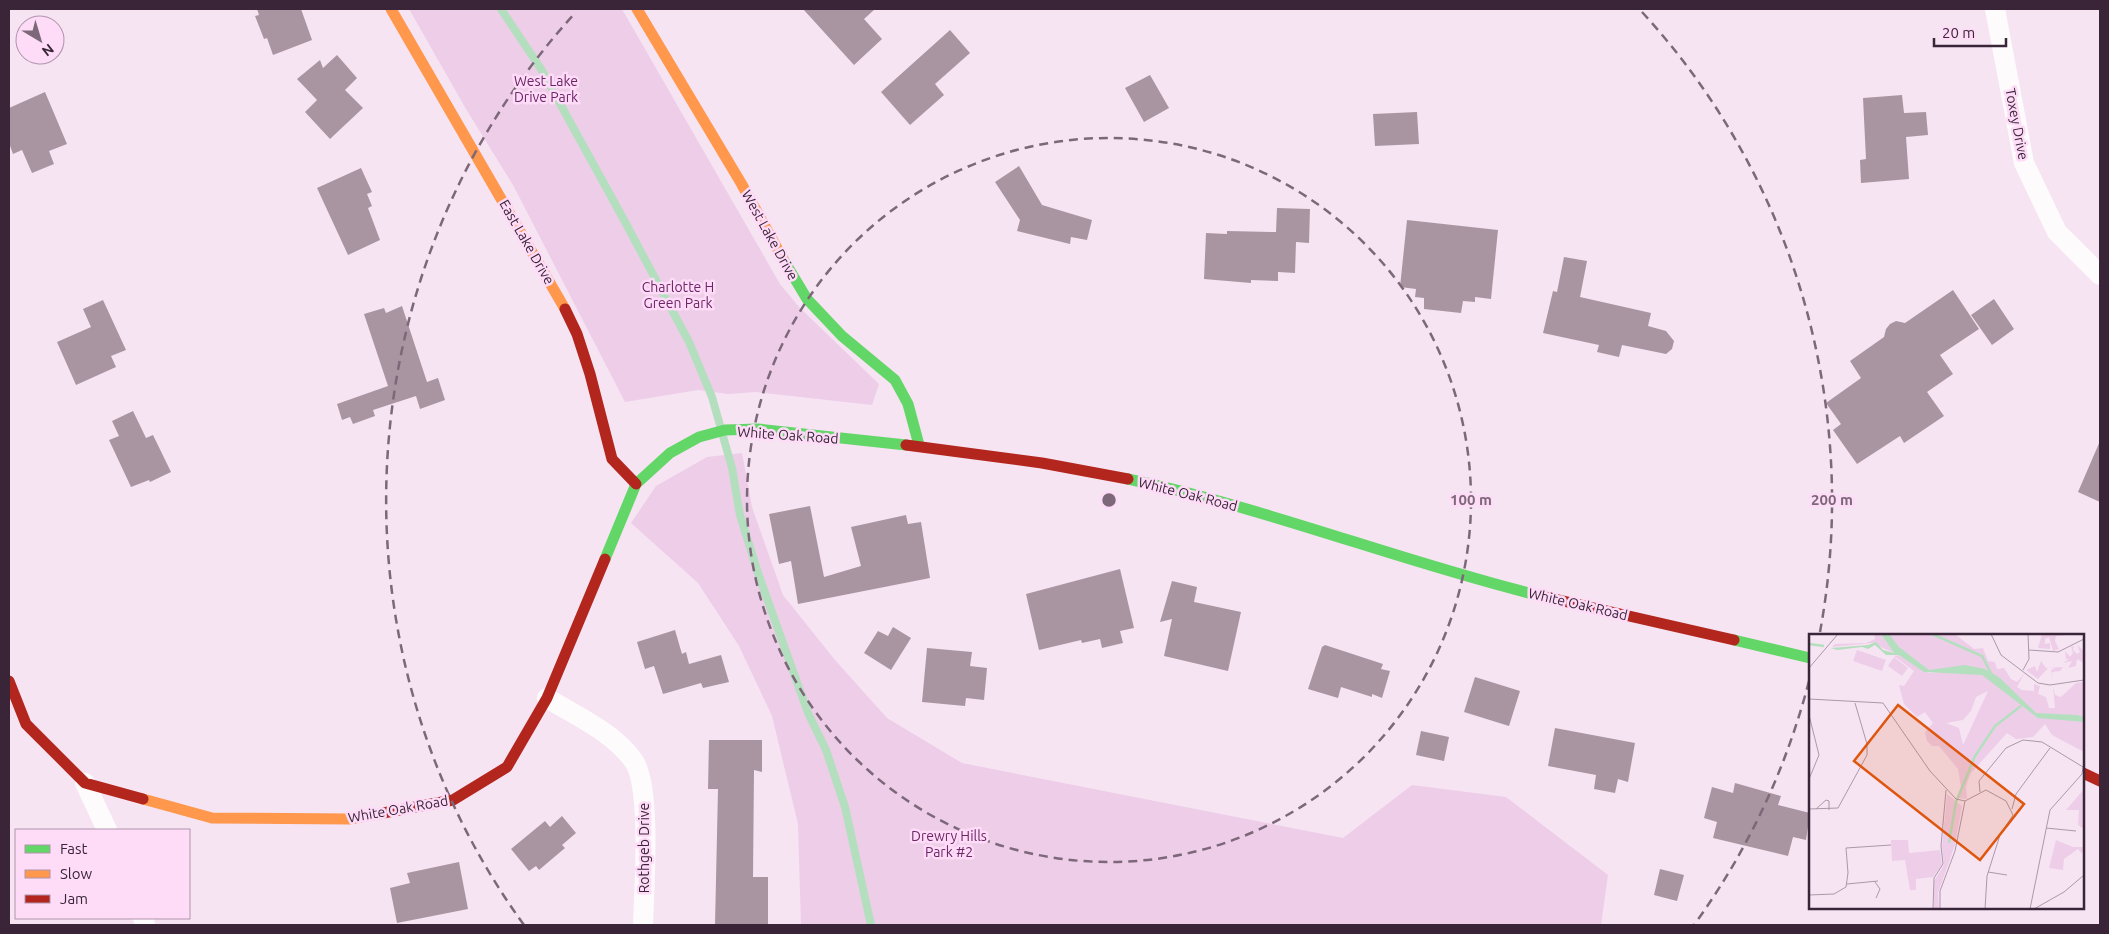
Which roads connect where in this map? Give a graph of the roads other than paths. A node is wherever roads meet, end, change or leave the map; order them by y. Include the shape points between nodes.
1 (391, 9) edge
2 (637, 9) edge
3 (1995, 9) edge
4 (2100, 275) edge
5 (919, 445) junction
6 (636, 484) junction
7 (1809, 658) edge
8 (9, 681) edge
9 (547, 698) junction
10 (2084, 773) edge
11 (2100, 781) edge
12 (85, 783) junction
13 (107, 829) edge
14 (643, 925) edge

1 - 6 street, East Lake Drive via 559,298 577,334 612,459
2 - 5 street, West Lake Drive via 807,299 842,336 895,380 908,404
3 - 4 street, Toxey Drive via 2024,163 2057,232
5 - 6 street, White Oak Road via 741,429 710,433 683,444 658,460
5 - 7 street, White Oak Road via 1172,489 1536,595
6 - 9 street, White Oak Road
8 - 12 street, White Oak Road via 26,724
9 - 12 street, White Oak Road via 507,767 453,800 350,819 212,818
9 - 14 street, Rothgeb Drive via 615,740 635,761 645,799
10 - 11 street
12 - 13 street

